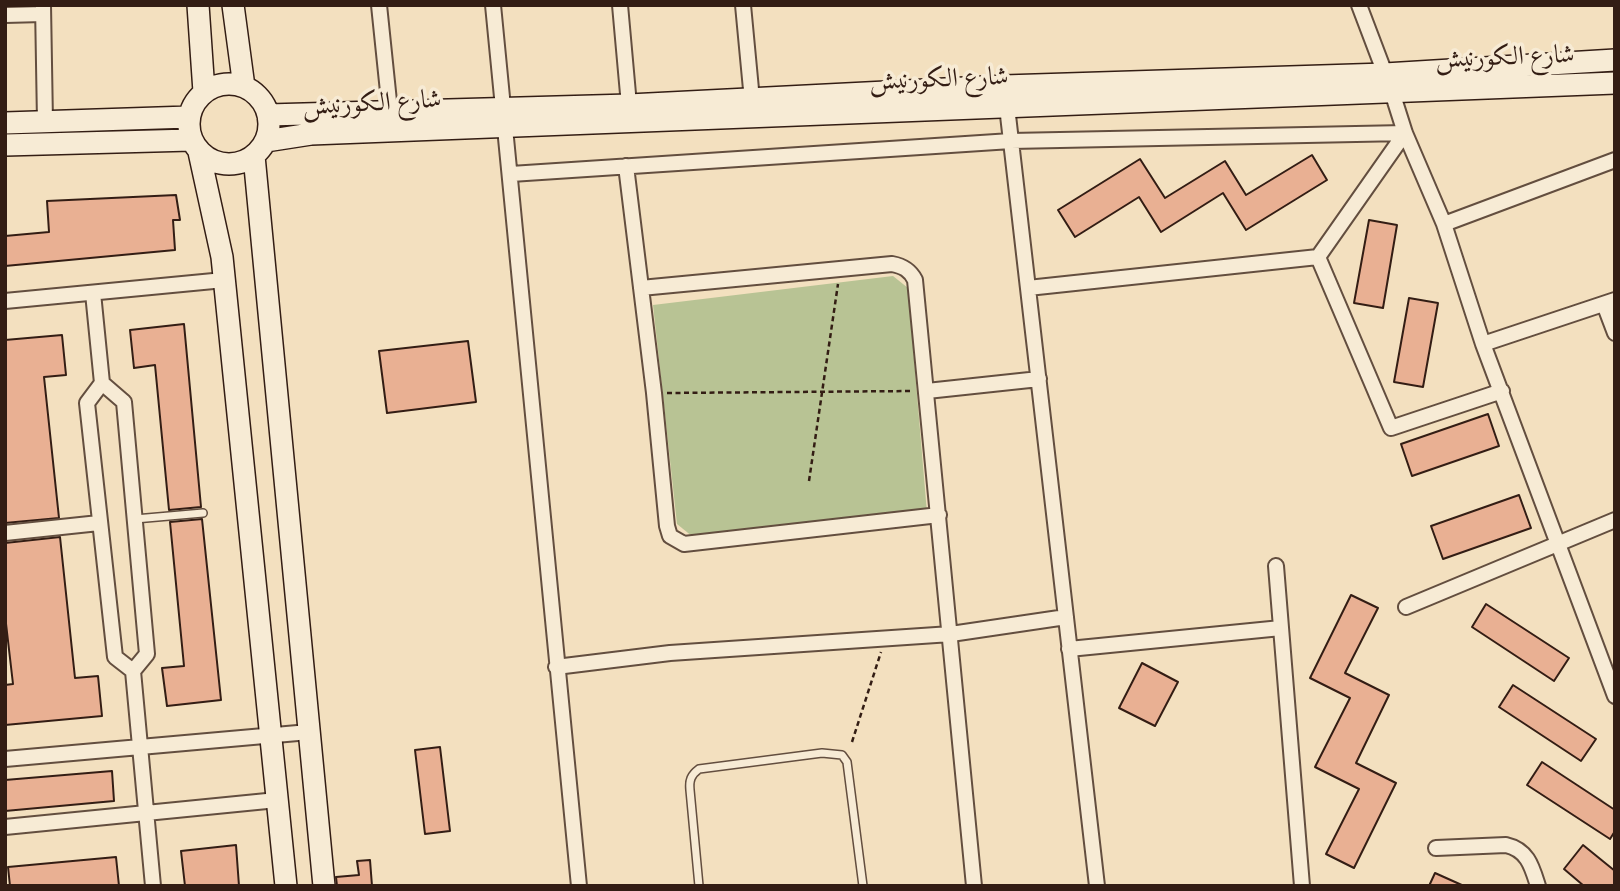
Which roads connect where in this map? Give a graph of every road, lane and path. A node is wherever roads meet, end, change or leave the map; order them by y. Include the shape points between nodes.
1 (198, 5) edge
2 (233, 5) edge
3 (379, 5) edge
4 (494, 5) edge
5 (620, 5) edge
6 (743, 5) edge
7 (1359, 5) edge
8 (43, 10) edge
9 (5, 15) edge
10 (1615, 60) edge
11 (1389, 83) junction
12 (1615, 83) edge
13 (244, 87) junction
14 (204, 92) junction
15 (1006, 97) junction
16 (752, 100) junction
17 (629, 105) junction
18 (390, 111) junction
19 (268, 115) junction
20 (189, 117) junction
21 (505, 118) junction
22 (45, 122) junction
23 (5, 123) edge
24 (1405, 133) junction
25 (1011, 141) junction
26 (5, 145) edge
27 (195, 146) junction
28 (260, 148) junction
29 (1615, 160) edge
30 (626, 166) junction
31 (511, 174) junction
32 (1444, 224) junction
33 (1318, 257) junction
34 (840, 269) junction
35 (224, 280) junction
36 (641, 288) junction
37 (1028, 288) junction
38 (93, 293) junction
39 (5, 302) edge
40 (1609, 302) edge
41 (1615, 333) edge
42 (1483, 344) junction
43 (1039, 379) junction
44 (102, 383) junction
45 (927, 391) junction
46 (1502, 391) junction
47 (654, 393) junction
48 (821, 393) junction
49 (809, 481) dead end
50 (203, 513) dead end
51 (939, 515) junction
52 (135, 519) junction
53 (1615, 520) edge
54 (99, 523) junction
55 (5, 533) edge
56 (1557, 543) junction
57 (1276, 566) dead end
58 (1406, 607) dead end
59 (1066, 618) junction
60 (1281, 628) junction
61 (951, 634) junction
62 (885, 638) junction
63 (1069, 649) junction
64 (556, 667) junction
65 (133, 671) junction
66 (1615, 696) edge
67 (309, 732) junction
68 (272, 735) junction
69 (852, 742) dead end
70 (140, 747) junction
71 (5, 759) edge
72 (277, 800) junction
73 (146, 813) junction
74 (5, 827) edge
75 (1436, 848) dead end
76 (153, 886) edge
77 (286, 886) edge
78 (324, 886) edge
79 (579, 886) edge
80 (699, 886) edge
81 (863, 886) edge
82 (974, 886) edge
83 (1097, 886) edge
84 (1302, 886) edge
85 (1538, 886) edge

1 - 14 street
2 - 13 street
3 - 18 street
4 - 21 street
5 - 17 street
6 - 16 street
7 - 11 street
8 - 9 street
8 - 22 street
10 - 11 street, شارع الكورنيش
11 - 12 street, شارع الكورنيش
11 - 15 street, شارع الكورنيش
11 - 24 street
13 - 14 street via 223,84
13 - 19 street via 255,94
14 - 20 street
15 - 16 street, شارع الكورنيش
15 - 21 street, شارع الكورنيش
15 - 25 street
16 - 17 street, شارع الكورنيش
17 - 21 street, شارع الكورنيش
18 - 19 street, شارع الكورنيش
18 - 21 street, شارع الكورنيش
19 - 28 street
20 - 22 street
20 - 27 street
21 - 28 street, شارع الكورنيش via 311,134
21 - 31 street
22 - 23 street
24 - 25 street
24 - 32 street
24 - 33 street
25 - 30 street
25 - 37 street
26 - 27 street
27 - 28 street via 206,158 226,165 236,164
27 - 35 street
28 - 67 street
29 - 32 street
30 - 31 street
30 - 36 street
31 - 64 street
32 - 42 street
33 - 37 street
33 - 46 street via 1391,428
34 - 36 street
34 - 45 street via 892,264 912,275
34 - 48 path
35 - 38 street
35 - 68 street
36 - 47 street
37 - 43 street
38 - 39 street
38 - 44 street
40 - 41 street
40 - 42 street
42 - 46 street
43 - 45 street
43 - 59 street
44 - 52 street via 124,401
44 - 54 street via 87,403
45 - 48 path
45 - 51 street
46 - 56 street
47 - 48 path
47 - 51 street via 667,526 670,536 679,542
48 - 49 path
50 - 52 lane
51 - 61 street
52 - 65 street via 147,654
53 - 56 street
54 - 55 street
54 - 65 street via 115,657
56 - 58 street
56 - 66 street
57 - 60 street
59 - 61 street
59 - 63 street
60 - 63 street
60 - 84 street
61 - 62 street
61 - 82 street
62 - 64 street via 670,653
62 - 69 path
63 - 83 street
64 - 79 street
65 - 70 street
67 - 68 street
67 - 78 street
68 - 70 street
68 - 72 street
70 - 71 street
70 - 73 street
72 - 73 street
72 - 77 street
73 - 74 street
73 - 76 street
75 - 85 street via 1516,847 1529,859
80 - 81 lane via 690,790 693,774 699,769 822,753 842,755 847,762

